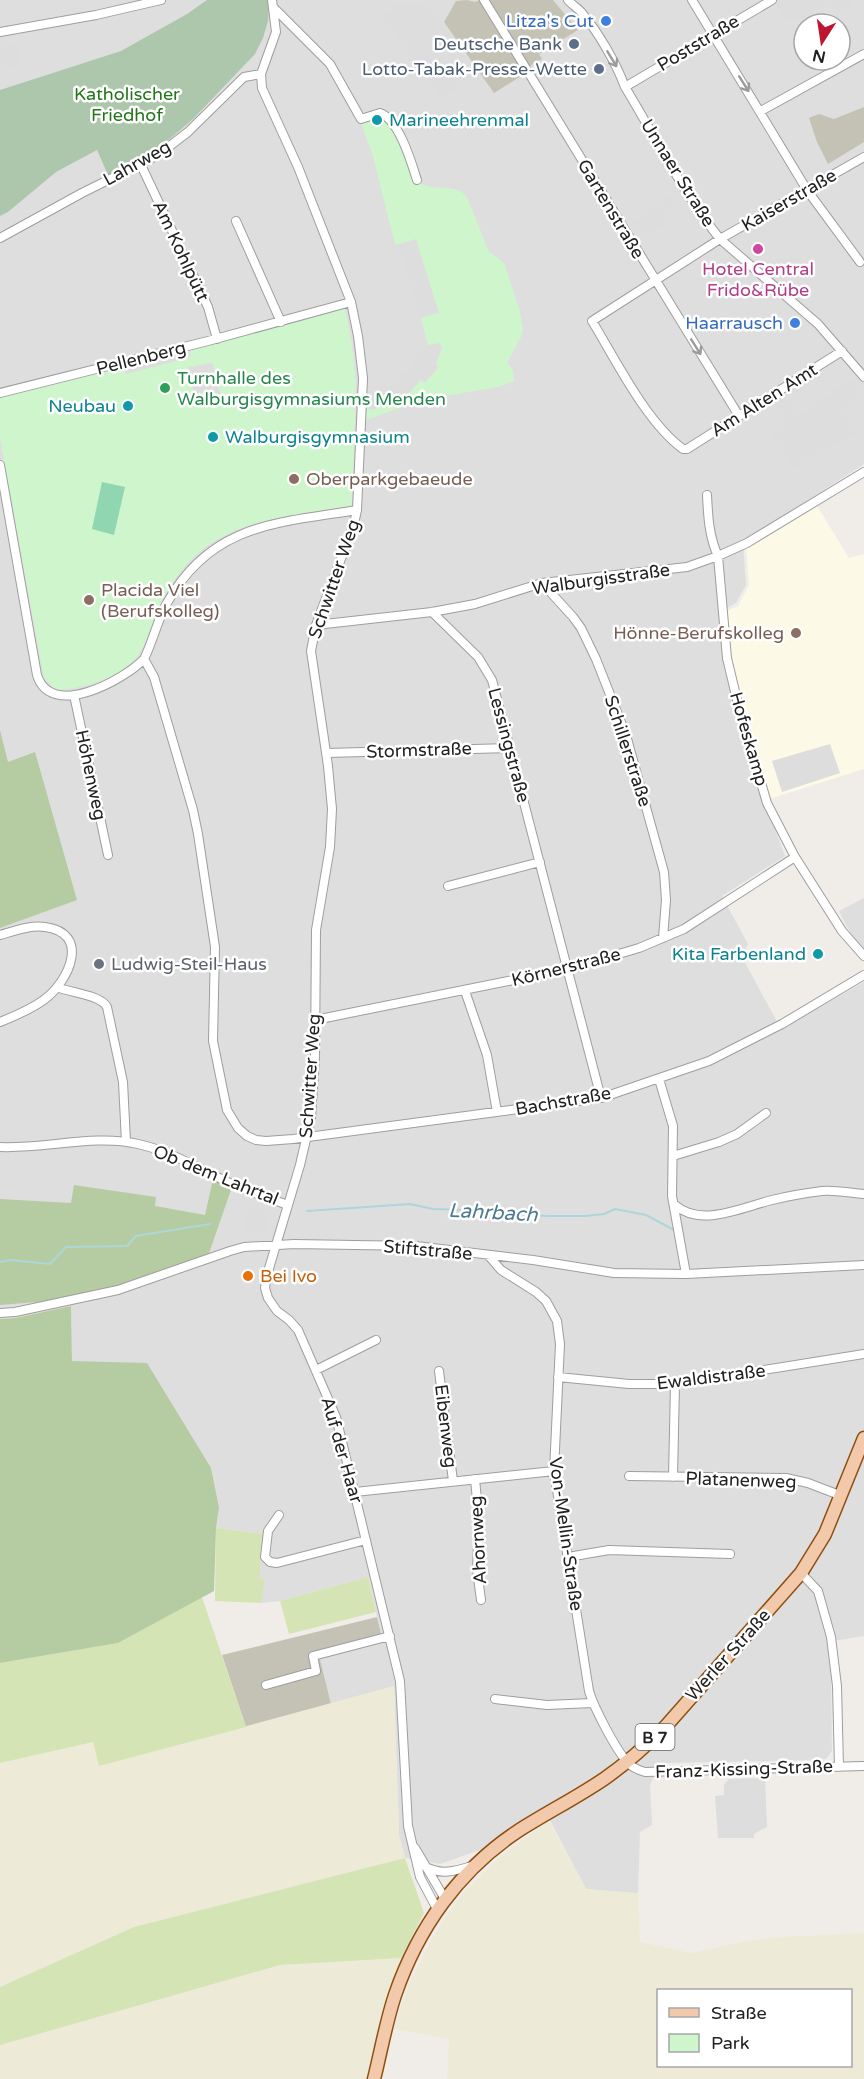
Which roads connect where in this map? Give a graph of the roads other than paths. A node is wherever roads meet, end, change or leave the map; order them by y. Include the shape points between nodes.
1 (161, 0) edge
2 (484, 0) edge
3 (568, 0) edge
4 (692, 0) edge
5 (772, 0) edge
6 (273, 4) edge
7 (0, 32) edge
8 (714, 34) junction
9 (864, 54) edge
10 (261, 74) junction
11 (625, 87) junction
12 (761, 111) junction
13 (864, 157) edge
14 (141, 165) junction
15 (417, 180) dead end
16 (807, 190) junction
17 (236, 221) dead end
18 (0, 238) edge
19 (720, 239) junction
20 (860, 262) dead end
21 (654, 280) junction
22 (351, 302) junction
23 (281, 322) junction
24 (217, 339) junction
25 (842, 351) junction
26 (864, 376) edge
27 (0, 393) edge
28 (739, 416) junction
29 (687, 449) joint
30 (0, 465) edge
31 (864, 472) edge
32 (707, 495) dead end
33 (357, 510) junction
34 (718, 556) junction
35 (542, 583) junction
36 (432, 612) junction
37 (316, 625) junction
38 (144, 659) junction
39 (74, 695) junction
40 (510, 747) junction
41 (327, 753) junction
42 (108, 855) dead end
43 (795, 857) junction
44 (540, 862) junction
45 (448, 886) dead end
46 (0, 935) edge
47 (663, 938) junction
48 (864, 956) edge
49 (568, 969) junction
50 (864, 975) edge
51 (57, 987) junction
52 (465, 991) junction
53 (315, 1020) junction
54 (0, 1022) edge
55 (659, 1079) junction
56 (601, 1098) junction
57 (497, 1112) junction
58 (766, 1113) dead end
59 (308, 1137) junction
60 (126, 1142) junction
61 (0, 1147) edge
62 (673, 1156) junction
63 (864, 1194) edge
64 (288, 1205) junction
65 (675, 1205) junction
66 (276, 1245) junction
67 (488, 1256) junction
68 (864, 1265) edge
69 (686, 1274) junction
70 (0, 1313) edge
71 (376, 1340) dead end
72 (864, 1354) edge
73 (316, 1370) junction
74 (439, 1371) dead end
75 (558, 1377) junction
76 (675, 1384) junction
77 (863, 1443) edge
78 (554, 1471) junction
79 (630, 1476) dead end
80 (673, 1477) junction
81 (474, 1479) junction
82 (453, 1480) junction
83 (355, 1492) junction
84 (842, 1496) junction
85 (279, 1515) dead end
86 (366, 1540) junction
87 (730, 1554) dead end
88 (568, 1557) junction
89 (801, 1573) junction
90 (482, 1600) dead end
91 (390, 1636) junction
92 (266, 1685) dead end
93 (495, 1699) dead end
94 (592, 1703) junction
95 (627, 1762) junction
96 (864, 1766) edge
97 (839, 1767) junction
98 (411, 1839) junction
99 (476, 1864) junction
100 (424, 1866) junction
101 (441, 1904) junction
102 (374, 2079) edge

1 - 7 street
2 - 21 street, Gartenstraße
3 -> 11 street, Unnaer Straße via 581,11 620,72
4 - 8 street
5 - 8 street, Poststraße
6 - 10 street via 276,32
6 - 15 street via 330,64 361,119 380,113 390,120
8 - 11 street, Poststraße
8 -> 12 street
9 - 12 street
10 - 14 street, Lahrweg via 244,77 172,146
10 - 22 street, Schwitter Weg via 262,88
11 - 19 street, Unnaer Straße via 688,194
12 - 16 street
13 - 16 street, Kaiserstraße
14 - 18 street, Lahrweg
14 - 24 street, Am Kohlpütt via 208,307
16 - 19 street, Kaiserstraße
16 - 20 street
17 - 23 street
19 - 21 street, Kaiserstraße
19 - 25 street, Unnaer Straße via 791,299
21 -> 28 street, Gartenstraße
21 - 29 street, Kaiserstraße via 592,321 644,406 670,438
22 - 23 street, Pellenberg
22 - 33 street, Schwitter Weg via 363,378
23 - 24 street, Pellenberg
24 - 27 street, Pellenberg
25 - 26 street, Unnaer Straße
25 - 28 street, Am Alten Amt
28 - 29 street, Am Alten Amt
30 - 39 street via 39,681 50,692
31 - 34 street, Walburgisstraße via 747,543
32 - 34 street, Hofeskamp
33 - 37 street, Schwitter Weg
33 - 38 street via 263,527 215,547 183,576 160,617
34 - 35 street, Walburgisstraße via 687,567
34 - 43 street, Hofeskamp via 727,658 738,704 767,803
35 - 36 street, Walburgisstraße via 475,604
35 - 47 street, Schillerstraße via 581,628 626,735 664,872
36 - 37 street, Walburgisstraße
36 - 40 street, Lessingstraße via 486,669 497,694
37 - 41 street, Schwitter Weg via 311,663
38 - 39 street via 113,682
38 - 59 street, Bachstraße via 154,677 198,834 215,947 213,1041 227,1110 238,1128 256,1140
39 - 42 street, Höhenweg
40 - 41 street, Stormstraße
40 - 44 street, Lessingstraße
41 - 53 street, Schwitter Weg via 331,830 316,930
43 - 47 street, Körnerstraße via 684,929
43 - 48 street, Hofeskamp via 842,931
44 - 45 street
44 - 49 street, Lessingstraße
46 - 51 street via 36,927 61,932 70,942 72,957
47 - 49 street, Körnerstraße
49 - 52 street, Körnerstraße
49 - 56 street, Lessingstraße
50 - 55 street, Bachstraße via 782,1024 709,1061
51 - 54 street via 33,1007
51 - 60 street via 105,1002 123,1082
52 - 53 street, Körnerstraße
52 - 57 street via 487,1055
53 - 59 street, Schwitter Weg
55 - 56 street, Bachstraße
55 - 62 street via 673,1126
56 - 57 street, Bachstraße
57 - 59 street, Bachstraße
58 - 62 street via 737,1134
59 - 64 street, Schwitter Weg
60 - 61 street, Ob dem Lahrtal
60 - 64 street, Ob dem Lahrtal via 165,1152
62 - 65 street
63 - 65 street via 823,1191 707,1215 682,1212
64 - 66 street, Schwitter Weg
65 - 69 street
66 - 67 street, Stiftstraße via 416,1246
66 - 70 street, Stiftstraße via 244,1247 118,1290
66 - 73 street, Auf der Haar via 265,1282 266,1293 272,1305 298,1330
67 - 69 street, Stiftstraße via 614,1273
67 - 75 street, Von-Mellin-Straße via 501,1270 536,1292 553,1311 559,1330
68 - 69 street, Stiftstraße
71 - 73 street
72 - 76 street, Ewaldistraße
73 - 83 street, Auf der Haar via 336,1417
74 - 82 street, Eibenweg
75 - 76 street, Ewaldistraße
75 - 78 street, Von-Mellin-Straße
76 - 80 street, Platanenweg
77 - 84 main road, Werler Straße / B 7
78 - 81 street
78 - 88 street, Von-Mellin-Straße
79 - 80 street, Platanenweg
80 - 84 street, Platanenweg via 786,1478
81 - 82 street
81 - 90 street, Ahornweg via 479,1521 477,1570
82 - 83 street
83 - 86 street, Auf der Haar
84 - 89 main road, Werler Straße / B 7
85 - 86 street via 268,1531 265,1557 270,1562
86 - 91 street, Auf der Haar
87 - 88 street via 609,1550
88 - 94 street, Von-Mellin-Straße
89 - 95 main road, Werler Straße / B 7 via 666,1726
89 - 97 street via 818,1591 831,1637
91 - 92 street via 313,1656 316,1671
91 - 98 street, Auf der Haar via 402,1700 406,1811
93 - 94 street via 547,1705
94 - 95 street, Von-Mellin-Straße
95 - 97 street, Franz-Kissing-Straße via 645,1772
95 - 99 main road, Werler Straße / B 7 via 518,1831
96 - 97 street, Franz-Kissing-Straße
98 - 100 street, Auf der Haar
98 - 101 street, Auf der Haar via 420,1877
99 - 100 street via 448,1872
99 - 101 main road, Werler Straße / B 7
100 - 101 street, Auf der Haar
101 - 102 main road, Werler Straße / B 7 via 412,1952 394,1998

